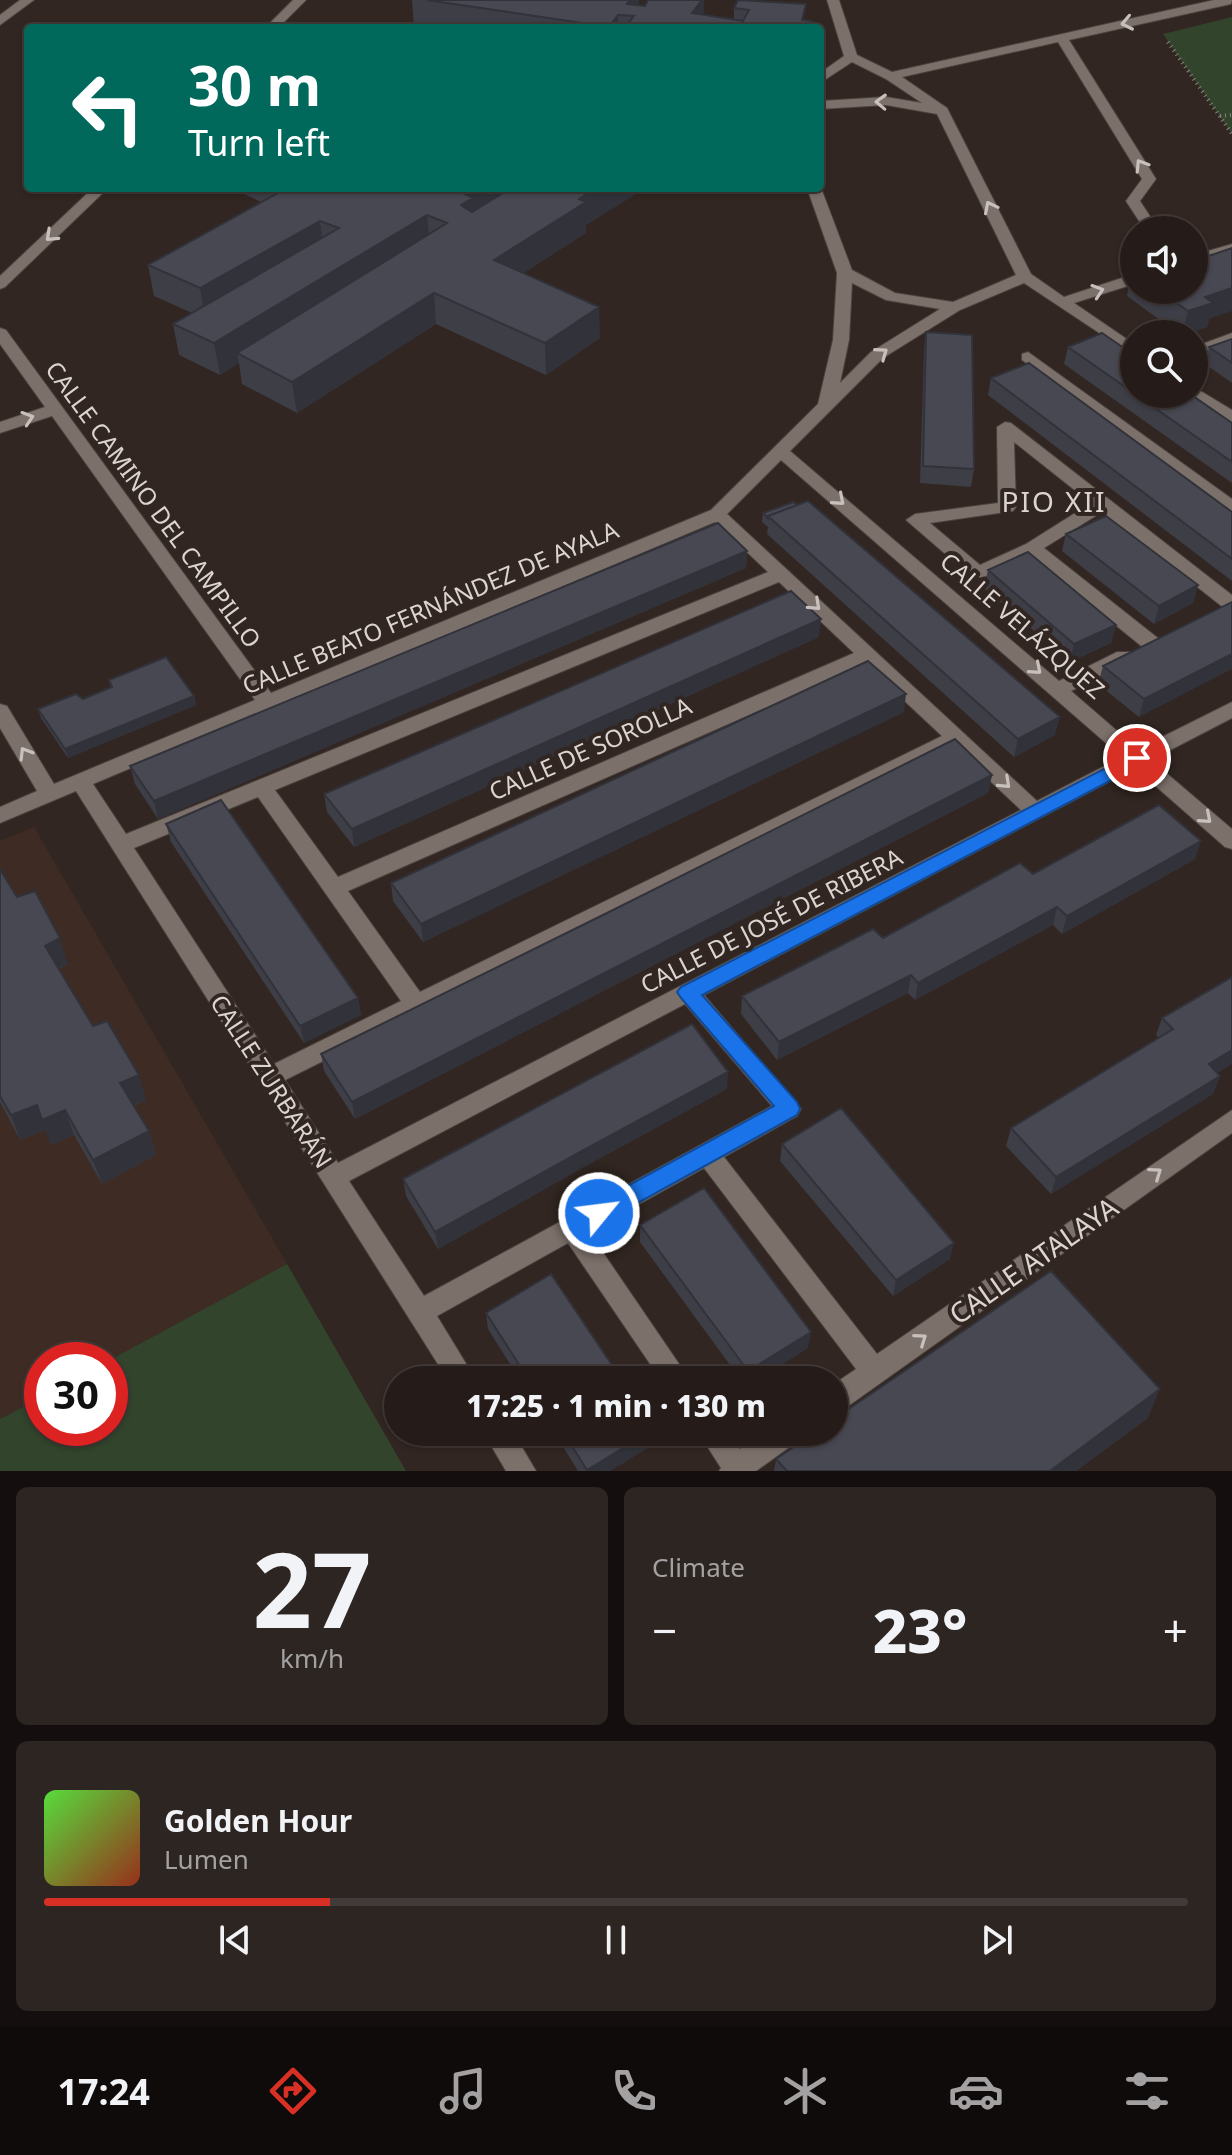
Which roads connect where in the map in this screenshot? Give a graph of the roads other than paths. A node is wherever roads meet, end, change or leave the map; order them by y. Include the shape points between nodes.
1 (28, 0) edge
2 (300, 0) edge
3 (833, 0) edge
4 (1231, 0) edge
5 (0, 21) edge
6 (275, 24) edge
7 (1061, 37) junction
8 (851, 57) junction
9 (824, 76) edge
10 (891, 76) junction
11 (824, 105) edge
12 (942, 111) junction
13 (97, 192) edge
14 (815, 192) edge
15 (1143, 216) edge
16 (1232, 248) edge
17 (1208, 256) edge
18 (845, 273) junction
19 (1025, 277) junction
20 (0, 284) edge
21 (1120, 284) edge
22 (1063, 302) junction
23 (955, 307) junction
24 (0, 333) edge
25 (1232, 338) edge
26 (1120, 341) edge
27 (1208, 347) edge
28 (1028, 357) dead end
29 (1208, 402) edge
30 (826, 407) junction
31 (56, 409) junction
32 (1232, 418) edge
33 (0, 428) edge
34 (779, 450) junction
35 (1103, 504) junction
36 (1232, 507) edge
37 (717, 514) junction
38 (1032, 548) junction
39 (781, 574) junction
40 (1227, 606) edge
41 (868, 655) junction
42 (1059, 689) junction
43 (268, 703) junction
44 (1232, 709) edge
45 (0, 711) edge
46 (956, 737) junction
47 (1137, 758) junction
48 (81, 782) junction
49 (262, 787) junction
50 (50, 795) junction
51 (1036, 812) junction
52 (0, 815) edge
53 (1232, 841) edge
54 (121, 845) junction
55 (334, 888) junction
56 (688, 992) junction
57 (416, 1004) junction
58 (269, 1077) junction
59 (1232, 1120) edge
60 (708, 1154) junction
61 (333, 1177) junction
62 (572, 1228) junction
63 (419, 1312) junction
64 (454, 1366) edge
65 (667, 1366) edge
66 (874, 1372) junction
67 (848, 1390) edge
68 (506, 1446) edge
69 (720, 1446) edge
70 (768, 1446) edge
71 (735, 1470) edge
72 (522, 1471) edge

1 - 5 street
2 - 6 street
3 - 8 street
4 -> 7 street
7 - 10 street
15 -> 7 street via 1133,201 1149,179
8 - 9 street
8 - 10 street
10 - 12 street
12 -> 11 street via 886,101
19 -> 12 street
13 -> 20 street
14 - 18 street
16 - 17 street
18 - 23 street via 891,297
18 - 30 street via 841,340
19 - 22 street
19 - 23 street, CALLE BEATO FERNÁNDEZ DE AYALA
22 -> 21 street
22 - 26 street
30 -> 23 street, CALLE BEATO FERNÁNDEZ DE AYALA via 877,355
24 - 31 street, CALLE CAMINO DEL CAMPILLO
25 - 27 street
28 - 36 street
29 - 32 street
30 - 34 street, CALLE BEATO FERNÁNDEZ DE AYALA
33 -> 31 street
31 - 43 street, CALLE CAMINO DEL CAMPILLO
34 - 37 street, CALLE BEATO FERNÁNDEZ DE AYALA
34 -> 42 street, CALLE VELÁZQUEZ
35 - 38 street
35 - 38 street via 1005,427 1007,507 915,520 978,573
35 - 40 street
37 - 39 street
37 - 43 street, CALLE BEATO FERNÁNDEZ DE AYALA
38 - 42 street via 1159,640
39 -> 41 street
39 - 49 street
41 - 46 street
41 - 55 street, CALLE DE SOROLLA
42 - 47 street, CALLE VELÁZQUEZ
43 - 48 street, CALLE BEATO FERNÁNDEZ DE AYALA
44 - 47 street, CALLE DE JOSÉ DE RIBERA
50 -> 45 street
46 -> 51 street
46 - 57 street
47 - 51 street, CALLE DE JOSÉ DE RIBERA
47 -> 53 street, CALLE VELÁZQUEZ
48 - 50 street, CALLE BEATO FERNÁNDEZ DE AYALA
48 - 54 street, CALLE ZURBARÁN
49 - 54 street
49 - 55 street
50 - 52 street, CALLE BEATO FERNÁNDEZ DE AYALA
51 - 56 street, CALLE DE JOSÉ DE RIBERA
54 - 58 street, CALLE ZURBARÁN
55 - 57 street
56 - 60 street via 789,1109
56 - 61 street, CALLE DE JOSÉ DE RIBERA
57 - 58 street
58 - 61 street, CALLE ZURBARÁN
66 -> 59 street, CALLE ATALAYA
60 - 62 street
60 - 66 street
61 - 63 street, CALLE ZURBARÁN
62 - 63 street
62 - 65 street
63 - 64 street, CALLE ZURBARÁN
66 - 67 street, CALLE ATALAYA
68 - 72 street
69 - 71 street
70 - 71 street

